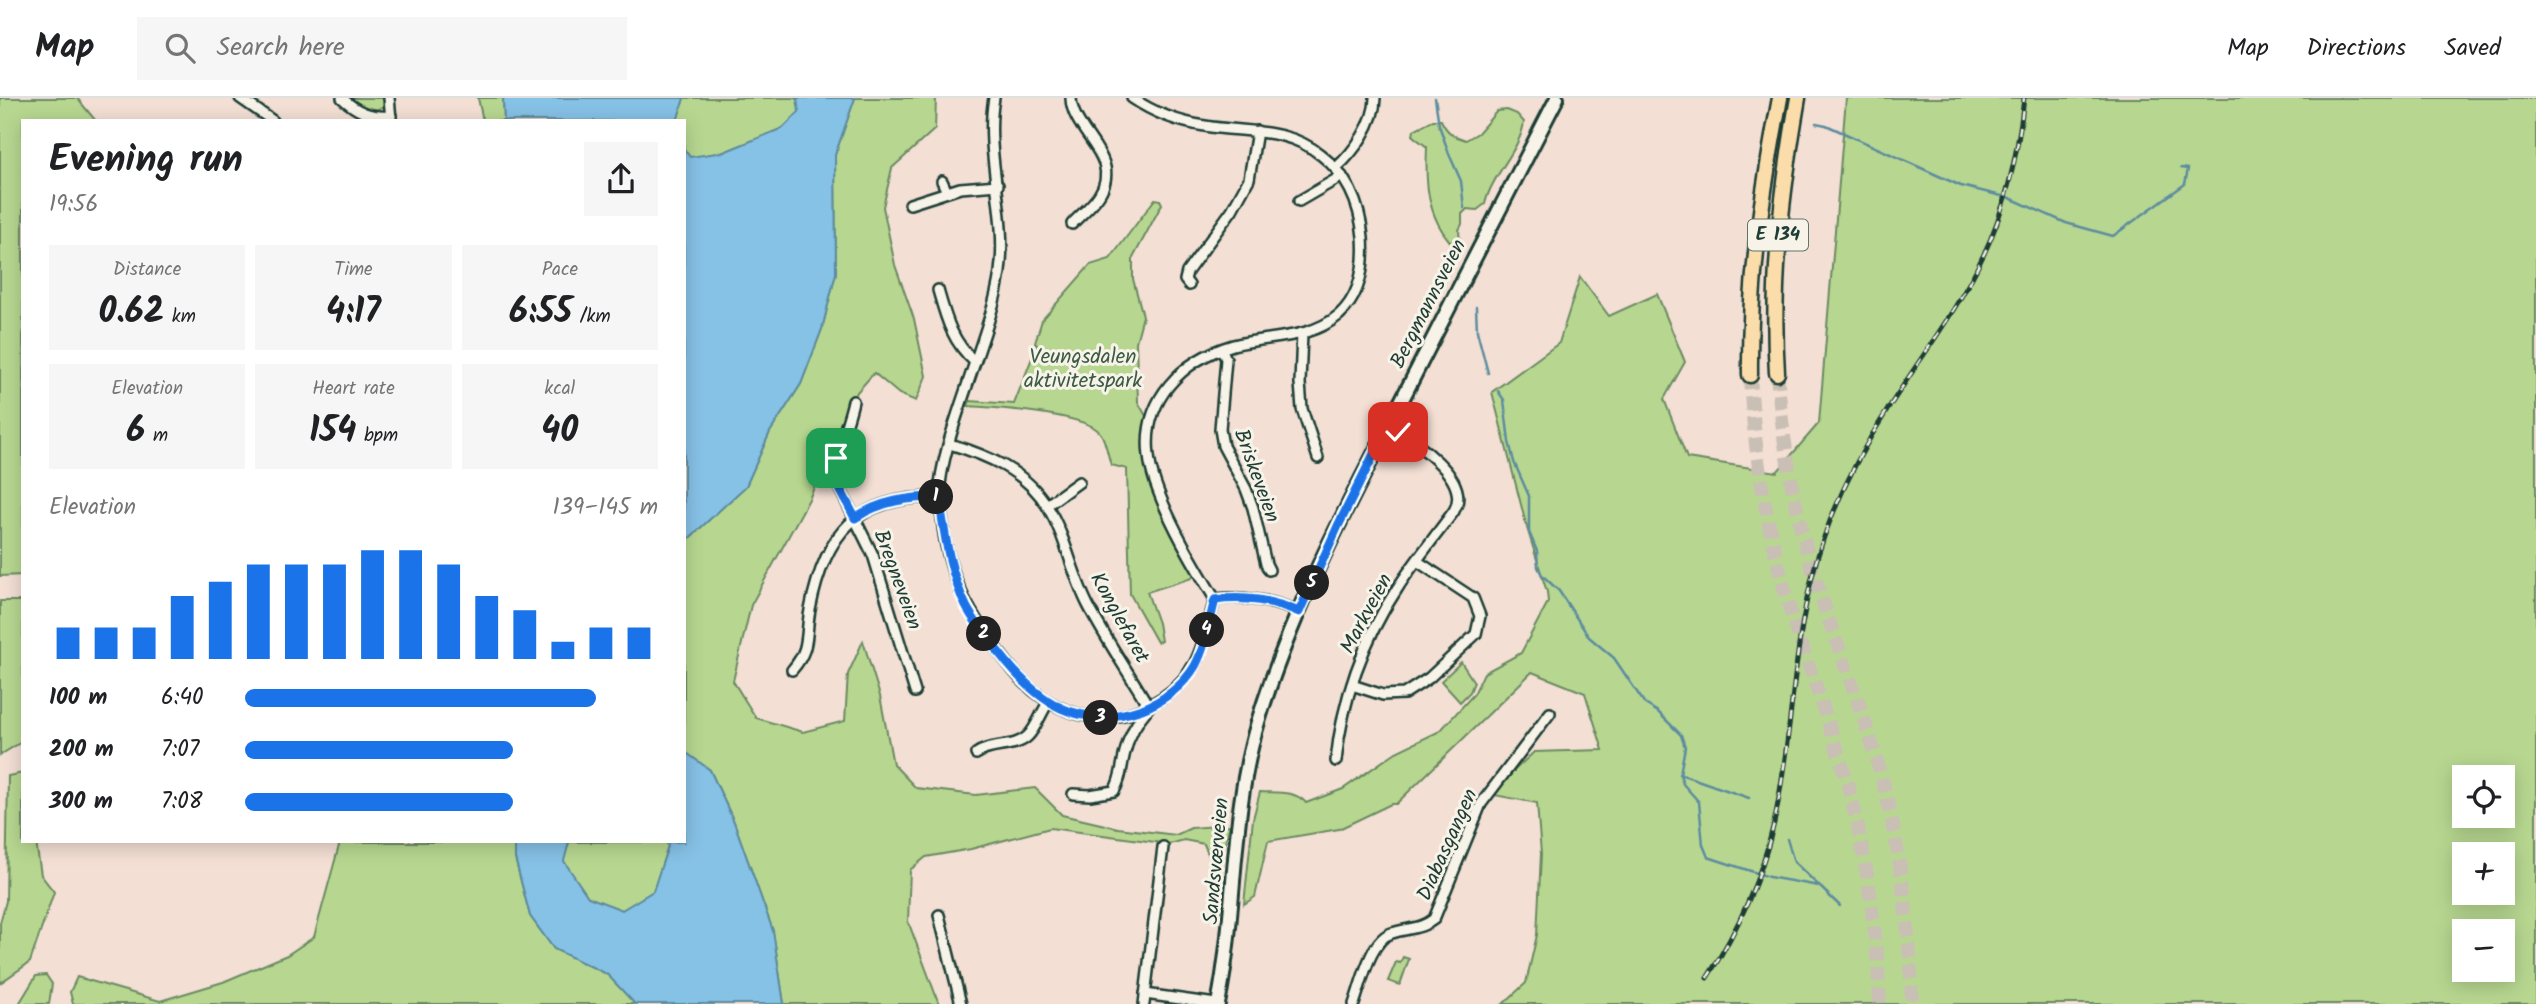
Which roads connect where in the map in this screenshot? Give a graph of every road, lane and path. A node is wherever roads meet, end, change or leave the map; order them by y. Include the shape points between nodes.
1 (240, 98) edge
2 (342, 98) edge
3 (389, 98) edge
4 (995, 98) edge
5 (1071, 98) edge
6 (1132, 98) edge
7 (1375, 98) edge
8 (1557, 98) edge
9 (1780, 98) edge
10 (1798, 98) edge
11 (391, 118) edge
12 (269, 119) edge
13 (1257, 131) junction
14 (1339, 172) junction
15 (942, 181) dead end
16 (998, 185) junction
17 (947, 192) junction
18 (1298, 201) dead end
19 (910, 204) dead end
20 (1072, 224) dead end
21 (1189, 285) dead end
22 (938, 290) dead end
23 (1302, 333) junction
24 (1222, 350) junction
25 (975, 362) junction
26 (1777, 373) tunnel mouth
27 (1750, 375) tunnel mouth
28 (853, 401) dead end
29 (1388, 426) junction
30 (950, 444) junction
31 (1318, 458) dead end
32 (1079, 482) dead end
33 (939, 497) junction
34 (1047, 505) junction
35 (855, 518) junction
36 (1417, 561) junction
37 (1269, 570) dead end
38 (1215, 600) junction
39 (1299, 612) junction
40 (792, 670) dead end
41 (1352, 685) junction
42 (915, 692) dead end
43 (1048, 703) junction
44 (1149, 707) junction
45 (1550, 713) dead end
46 (1258, 723) joint
47 (976, 754) dead end
48 (1336, 761) dead end
49 (1073, 794) dead end
50 (1163, 847) dead end
51 (939, 915) dead end
52 (1144, 999) edge
53 (961, 1004) edge
54 (1217, 1004) edge
55 (1354, 1004) edge

1 - 12 street
2 - 11 street via 366,115
3 - 11 street
4 - 16 street via 992,120
5 - 20 street via 1076,117 1099,149 1106,171 1101,193
6 - 13 street via 1182,122
7 - 14 street via 1367,127
8 - 29 main road, Bergmannsveien
9 - 27 highway, E 134 via 1756,235
10 - 26 highway, E 134 via 1777,241
13 - 14 street via 1294,139 1320,153
13 - 21 street via 1249,179 1187,272
14 - 18 street
14 - 23 street via 1360,216 1362,272 1356,291 1339,315
15 - 17 street
16 - 17 street
16 - 25 street via 1000,271
17 - 19 street
22 - 25 street via 949,329
23 - 24 street
23 - 31 street via 1302,409
24 - 37 street, Briskeveien via 1226,359 1221,438 1247,489
24 - 38 street via 1190,365 1166,387 1152,413 1148,441 1154,479
25 - 30 street
28 - 35 street, Bregneveien via 835,474
29 - 36 street, Markveien via 1424,450 1449,474 1458,490 1454,510
29 - 39 main road, Bergmannsveien
30 - 33 street
30 - 34 street, Konglefaret via 1004,465
32 - 34 street
33 - 35 street via 897,500
33 - 43 street via 944,542 966,606 1012,670
34 - 44 street, Konglefaret via 1088,605
35 - 40 street via 825,555 810,613 807,648
35 - 42 street, Bregneveien via 876,565
36 - 41 street, Markveien via 1384,611
36 - 41 street, Markveien via 1473,598 1479,610 1476,634 1429,678 1404,694 1383,695
38 - 39 street via 1267,601
38 - 44 street via 1194,667 1175,690
39 - 46 main road, Bergmannsveien
41 - 48 street, Markveien
43 - 44 street via 1092,718 1124,716
43 - 47 street via 1029,736
44 - 49 street via 1132,730 1121,780 1114,791
45 - 55 street, Diabasgangen via 1481,804 1434,919 1388,934 1377,943
46 - 54 main road, Sandsværveien via 1238,814 1229,937
50 - 52 street
51 - 53 street
52 - 54 street

